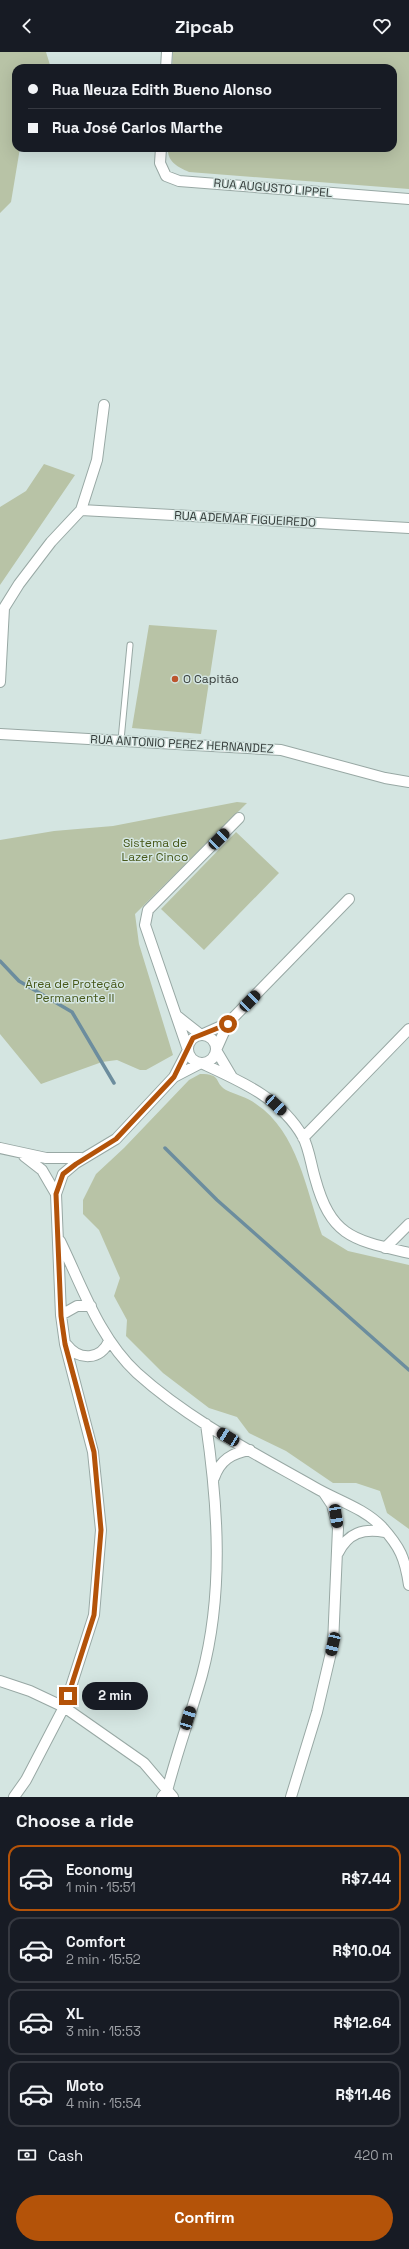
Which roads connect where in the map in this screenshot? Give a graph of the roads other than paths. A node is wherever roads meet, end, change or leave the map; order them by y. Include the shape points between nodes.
1 (167, 52) edge
2 (166, 64) edge
3 (161, 152) edge
4 (409, 199) edge
5 (104, 405) dead end
6 (81, 510) junction
7 (409, 528) edge
8 (130, 645) dead end
9 (0, 682) edge
10 (0, 734) edge
11 (121, 740) junction
12 (409, 782) edge
13 (239, 818) dead end
14 (349, 899) dead end
15 (177, 1016) junction
16 (228, 1024) junction
17 (409, 1029) edge
18 (201, 1035) junction
19 (188, 1050) junction
20 (216, 1050) junction
21 (201, 1063) junction
22 (174, 1077) junction
23 (232, 1077) junction
24 (303, 1138) junction
25 (0, 1148) edge
26 (19, 1154) junction
27 (89, 1156) junction
28 (58, 1160) junction
29 (63, 1174) junction
30 (56, 1194) junction
31 (409, 1224) edge
32 (59, 1239) junction
33 (385, 1248) junction
34 (409, 1253) edge
35 (91, 1306) junction
36 (61, 1316) junction
37 (109, 1341) junction
38 (65, 1344) junction
39 (206, 1424) junction
40 (250, 1450) junction
41 (214, 1480) junction
42 (324, 1493) junction
43 (385, 1532) junction
44 (337, 1554) junction
45 (409, 1585) edge
46 (0, 1681) edge
47 (64, 1707) junction
48 (167, 1795) edge
49 (14, 1797) edge
50 (291, 1797) edge

1 - 2 street
3 - 4 street, RUA AUGUSTO LIPPEL via 160,163 166,176 179,181
5 - 6 street via 98,460
6 - 7 street, RUA ADEMAR FIGUEIREDO
6 - 9 street via 51,542 4,608
8 - 11 lane
10 - 11 street, RUA ANTONIO PEREZ HERNANDEZ
11 - 12 street, RUA ANTONIO PEREZ HERNANDEZ via 281,750
13 - 15 street via 148,910 145,918 145,926 164,985
14 - 16 street
15 - 18 street
15 - 19 street
16 - 18 street
16 - 20 street
17 - 24 street
18 - 19 street via 190,1042
18 - 20 street via 213,1040
19 - 21 street via 192,1058
19 - 22 street
20 - 21 street via 211,1059
20 - 23 street
21 - 22 street
21 - 23 street
22 - 27 street via 116,1139
23 - 24 street via 266,1095 287,1115
24 - 33 street via 325,1209 334,1223 347,1234
25 - 26 street
26 - 28 street
26 - 30 street via 42,1170
27 - 28 street
27 - 29 street
28 - 29 street via 65,1164
29 - 30 street
30 - 32 street
31 - 33 street
32 - 35 street
32 - 36 street
33 - 34 street
35 - 36 street via 77,1306
35 - 37 street
36 - 38 street
37 - 38 street via 105,1349 99,1353 83,1356 72,1352
37 - 39 street via 132,1368 166,1398
38 - 47 street via 94,1452 101,1530 94,1615
39 - 40 street
39 - 41 street
40 - 41 street via 228,1458 218,1468
40 - 42 street
41 - 48 street via 217,1530 214,1610 202,1674
42 - 43 street via 336,1497 374,1520
42 - 44 street via 336,1516
43 - 44 street via 373,1530 355,1533 346,1539
43 - 45 street via 399,1548 406,1563
44 - 50 street via 333,1644 317,1712
46 - 47 street via 30,1691
47 - 48 street via 144,1763 155,1774
47 - 49 street via 26,1780

